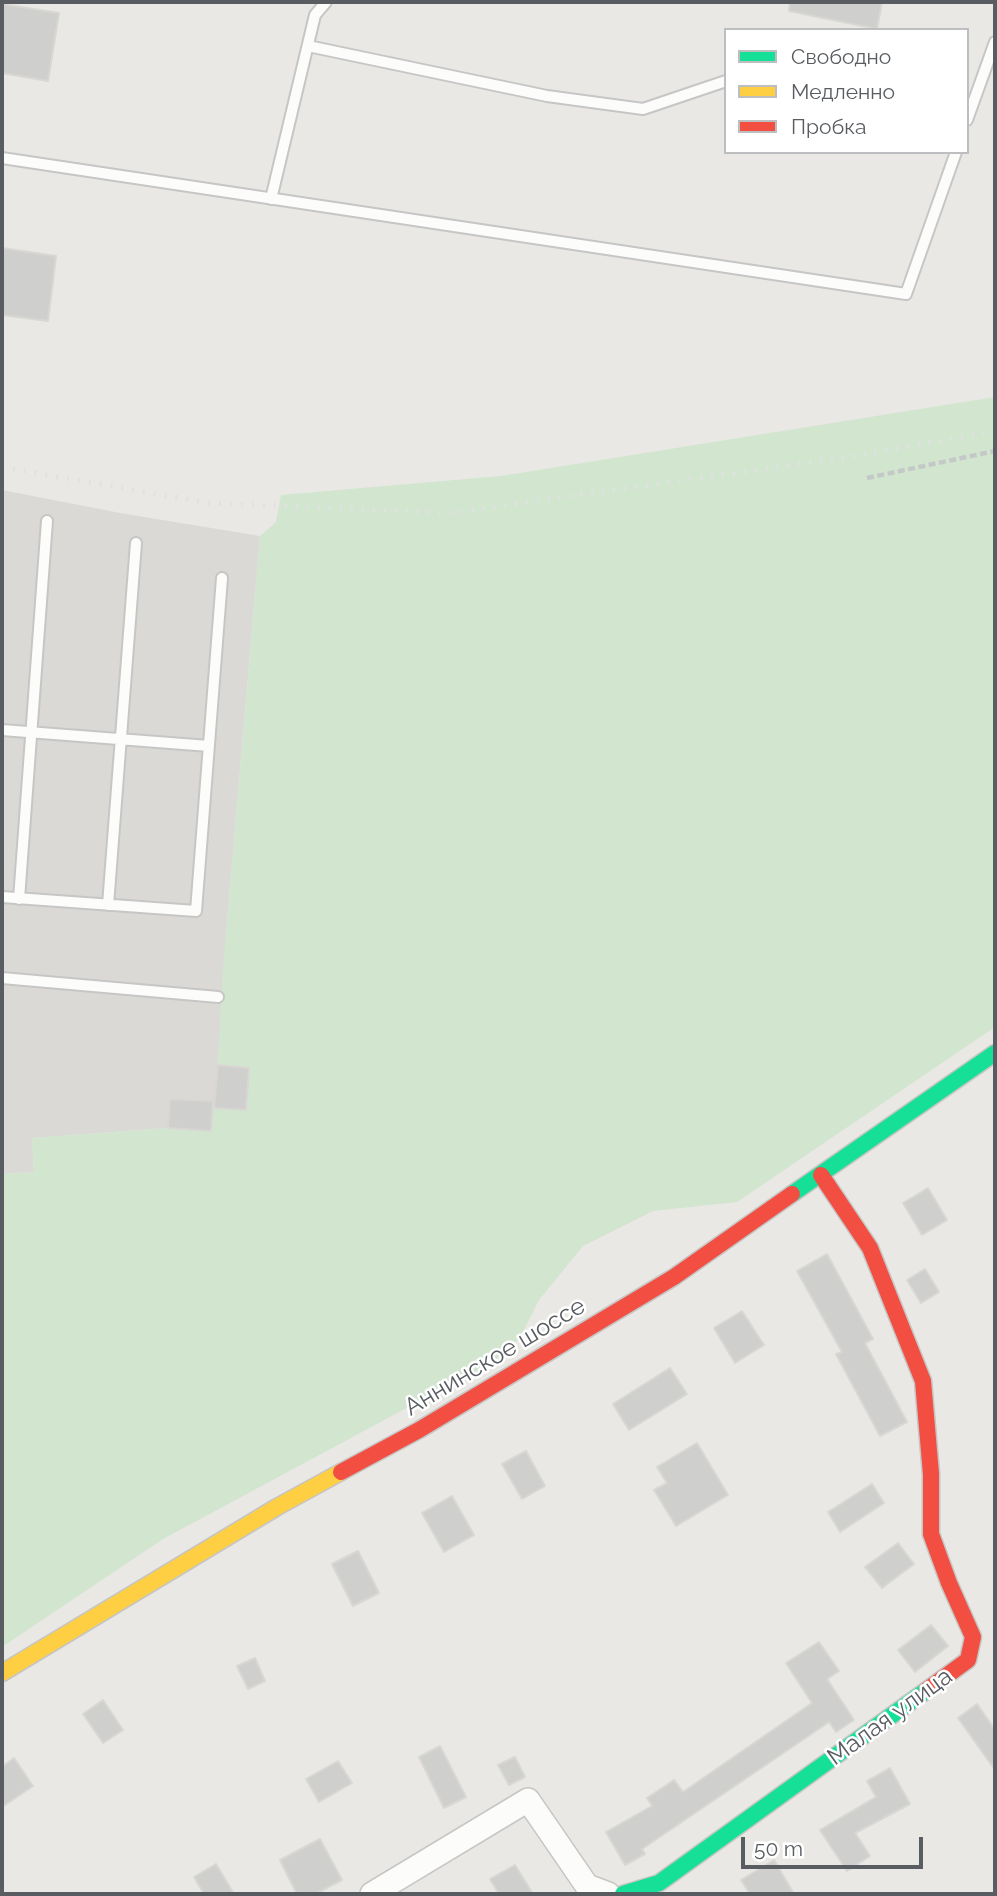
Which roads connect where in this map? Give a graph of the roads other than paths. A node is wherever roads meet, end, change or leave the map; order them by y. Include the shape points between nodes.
1 (326, 2) edge
2 (995, 42) edge
3 (308, 46) junction
4 (724, 82) edge
5 (969, 114) edge
6 (955, 154) edge
7 (2, 158) edge
8 (271, 199) junction
9 (47, 521) dead end
10 (136, 543) dead end
11 (222, 578) dead end
12 (2, 730) edge
13 (31, 733) junction
14 (121, 740) junction
15 (209, 746) junction
16 (2, 897) edge
17 (19, 899) junction
18 (108, 905) junction
19 (2, 978) edge
20 (218, 997) dead end
21 (995, 1053) edge
22 (821, 1175) junction
23 (2, 1673) edge
24 (372, 1894) edge
25 (608, 1894) edge
26 (623, 1894) edge

1 - 3 lane via 315,15
2 - 5 lane
3 - 4 lane via 547,96 643,109
3 - 8 lane
6 - 8 lane via 905,293
7 - 8 lane
9 - 13 lane
10 - 14 lane
11 - 15 lane
12 - 13 lane
13 - 14 lane
13 - 17 lane
14 - 15 lane
14 - 18 lane
15 - 18 lane via 196,911
16 - 17 lane
17 - 18 lane
19 - 20 lane
21 - 22 main road, Аннинское шоссе
22 - 23 main road, Аннинское шоссе via 674,1277
22 - 26 main road, Малая улица via 870,1248 923,1381 931,1534 973,1637 968,1660 659,1883
24 - 25 street via 528,1800 587,1886

